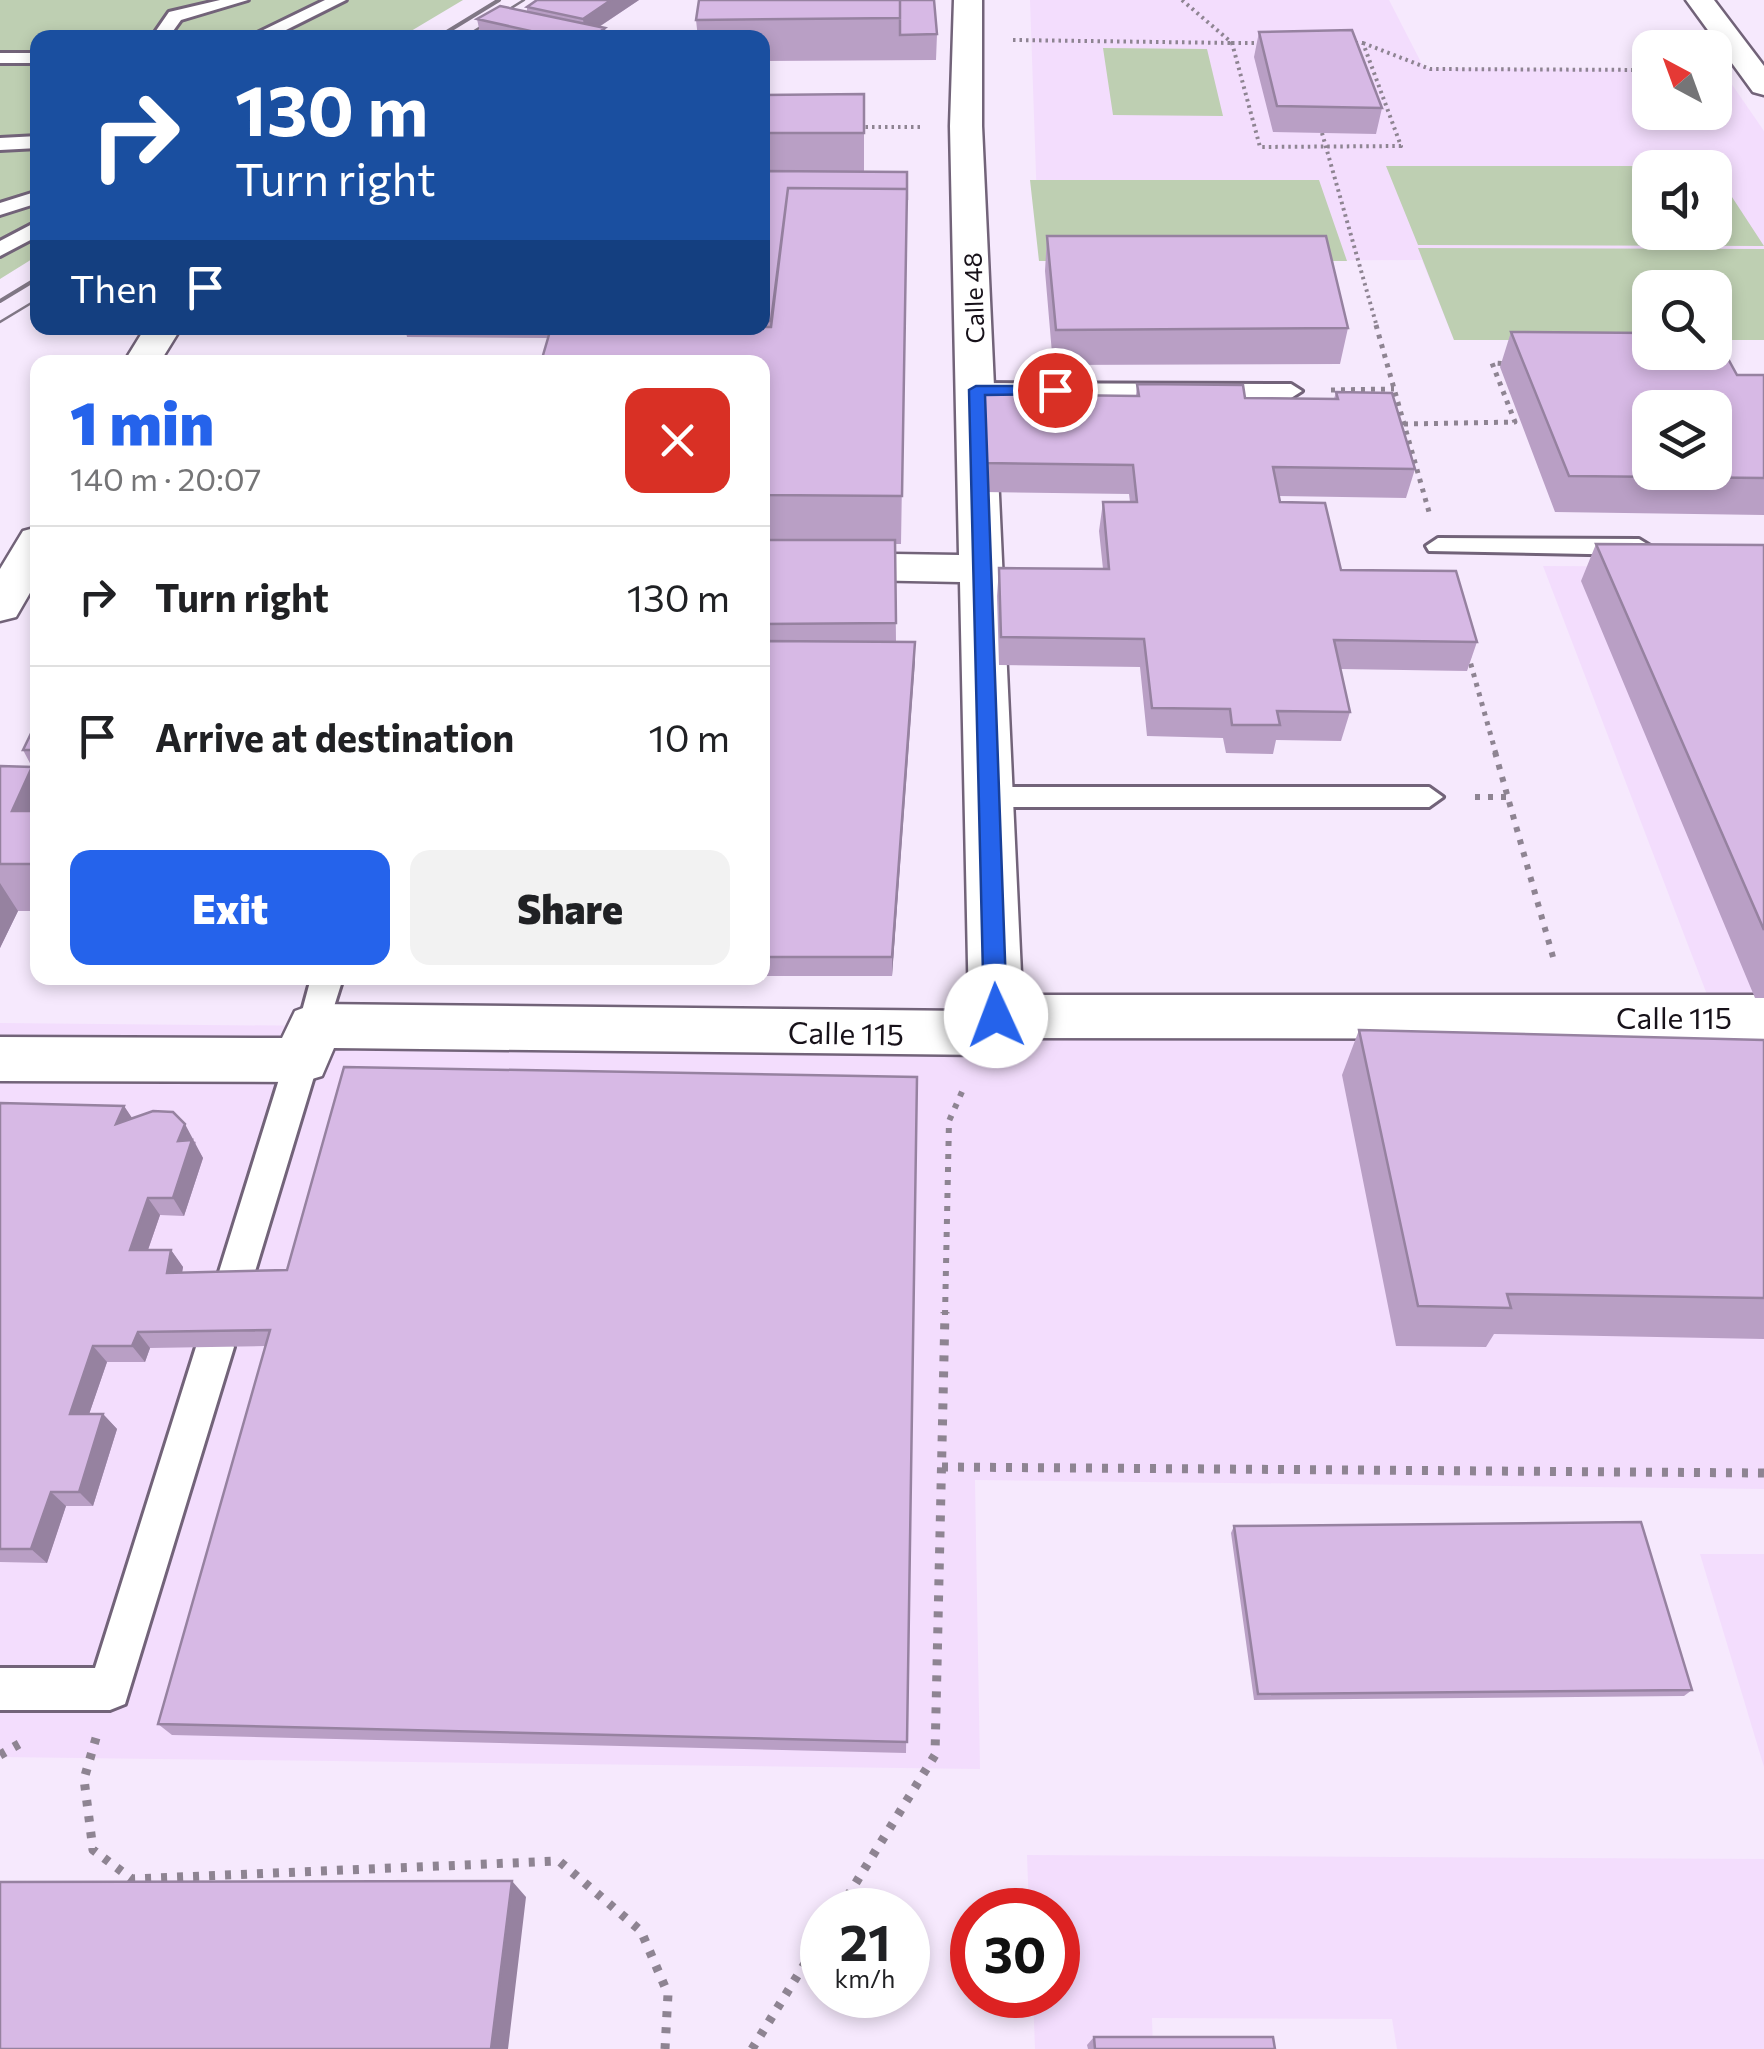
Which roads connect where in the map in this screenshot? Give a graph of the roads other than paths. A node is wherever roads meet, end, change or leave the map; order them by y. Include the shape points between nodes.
1 (240, 0) edge
2 (338, 0) edge
3 (1700, 0) edge
4 (967, 20) edge
5 (165, 30) edge
6 (272, 30) edge
7 (0, 58) edge
8 (30, 58) edge
9 (1764, 86) edge
10 (30, 142) edge
11 (0, 144) edge
12 (30, 199) edge
13 (0, 209) edge
14 (30, 232) edge
15 (0, 250) edge
16 (976, 390) junction
17 (1292, 392) road end
18 (1438, 546) dead end
19 (1668, 546) edge
20 (30, 555) edge
21 (770, 565) edge
22 (984, 569) junction
23 (0, 607) edge
24 (986, 797) junction
25 (1429, 798) dead end
26 (1764, 1017) edge
27 (314, 1021) edge
28 (992, 1025) junction
29 (0, 1059) edge
30 (232, 1288) edge
31 (215, 1347) edge
32 (0, 1689) edge

1 - 5 lane via 176,16
2 - 6 lane
3 - 9 street
4 - 16 street, Calle 48
7 - 8 lane
10 - 11 lane
12 - 13 lane
14 - 15 lane
16 - 17 lane
16 - 22 street, Calle 48
18 - 19 lane
20 - 23 street
21 - 22 street
22 - 24 street, Calle 48
24 - 25 lane
24 - 28 street, Calle 48
26 - 28 street, Calle 115
27 - 28 street, Calle 115
27 - 29 street, Calle 115
27 - 30 lane
31 - 32 lane via 110,1689

